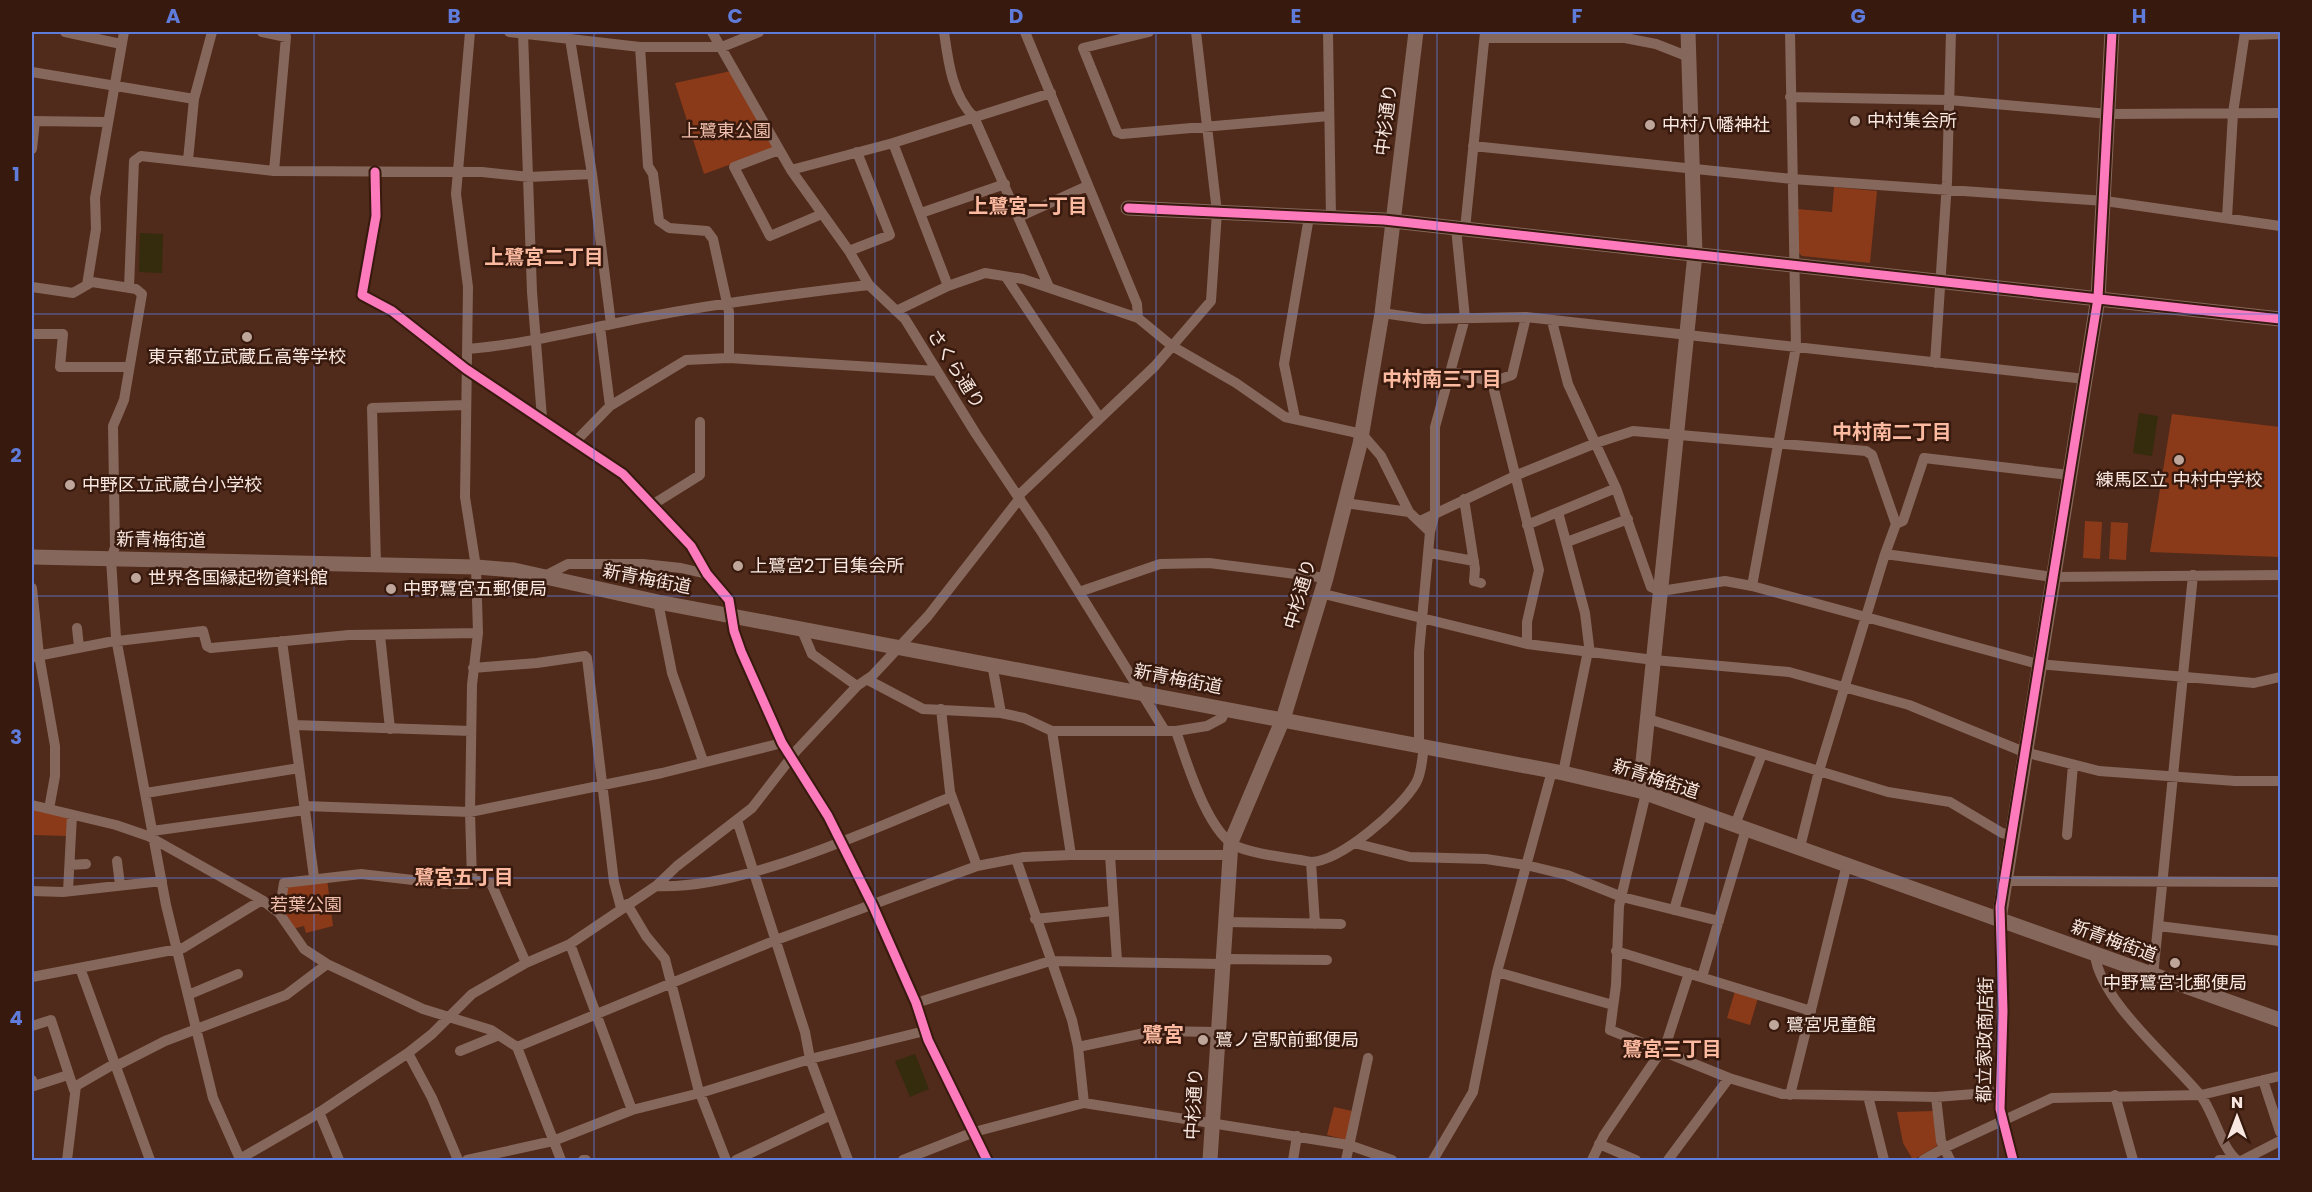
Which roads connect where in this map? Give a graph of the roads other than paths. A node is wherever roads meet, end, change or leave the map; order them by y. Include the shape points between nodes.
1 (65, 32) edge
2 (124, 32) edge
3 (212, 32) edge
4 (262, 32) edge
5 (470, 32) edge
6 (509, 32) edge
7 (712, 32) edge
8 (759, 32) edge
9 (944, 32) edge
10 (1025, 32) edge
11 (1149, 32) edge
12 (1196, 32) edge
13 (1328, 32) edge
14 (1416, 32) edge
15 (1688, 32) edge
16 (1790, 32) edge
17 (1952, 32) edge
18 (2112, 32) edge
19 (523, 33) junction
20 (2246, 33) edge
21 (1485, 34) edge
22 (2280, 34) edge
23 (591, 36) edge
24 (570, 39) junction
25 (121, 44) junction
26 (639, 47) junction
27 (722, 47) junction
28 (1689, 57) junction
29 (32, 72) edge
30 (114, 85) junction
31 (1051, 93) junction
32 (1790, 98) junction
33 (194, 99) junction
34 (1949, 100) junction
35 (2233, 113) junction
36 (2280, 113) edge
37 (2109, 114) junction
38 (1329, 116) junction
39 (974, 117) junction
40 (33, 121) edge
41 (107, 122) junction
42 (1207, 125) junction
43 (892, 143) junction
44 (1473, 146) junction
45 (32, 149) edge
46 (779, 150) junction
47 (857, 152) junction
48 (188, 160) junction
49 (791, 170) junction
50 (1692, 170) junction
51 (274, 171) junction
52 (375, 172) junction
53 (456, 173) junction
54 (592, 174) junction
55 (529, 177) junction
56 (1792, 179) junction
57 (1005, 184) junction
58 (1087, 186) junction
59 (1946, 191) junction
60 (2105, 201) junction
61 (1128, 207) dead end
62 (1217, 212) junction
63 (921, 213) junction
64 (822, 214) junction
65 (1019, 217) junction
66 (1309, 217) junction
67 (1331, 218) junction
68 (2227, 218) junction
69 (1394, 221) junction
70 (2280, 226) edge
71 (1460, 228) junction
72 (849, 250) junction
73 (1695, 254) junction
74 (1794, 265) junction
75 (1006, 277) junction
76 (1942, 282) junction
77 (87, 285) junction
78 (869, 285) junction
79 (948, 285) junction
80 (32, 287) edge
81 (1048, 287) junction
82 (129, 288) junction
83 (2098, 298) junction
84 (728, 306) junction
85 (896, 311) junction
86 (1382, 313) junction
87 (1526, 317) junction
88 (1138, 318) junction
89 (1465, 318) junction
90 (2280, 319) edge
91 (1552, 321) junction
92 (606, 326) junction
93 (32, 334) edge
94 (1687, 336) junction
95 (536, 340) junction
96 (1172, 346) junction
97 (1796, 347) junction
98 (468, 349) junction
99 (729, 358) junction
100 (1935, 363) junction
101 (129, 367) junction
102 (466, 369) junction
103 (937, 371) junction
104 (1451, 371) junction
105 (2085, 379) junction
106 (1492, 382) junction
107 (466, 405) junction
108 (610, 406) junction
109 (1099, 417) junction
110 (542, 418) junction
111 (1296, 418) junction
112 (700, 422) dead end
113 (1678, 433) junction
114 (1362, 434) junction
115 (576, 442) junction
116 (1596, 442) junction
117 (1780, 442) junction
118 (1517, 475) junction
119 (2069, 476) junction
120 (1616, 488) junction
121 (1020, 497) junction
122 (1464, 499) junction
123 (1345, 503) junction
124 (652, 505) junction
125 (1409, 512) junction
126 (1435, 512) junction
127 (1558, 512) junction
128 (1628, 519) junction
129 (1420, 521) junction
130 (1896, 524) junction
131 (1527, 525) junction
132 (1430, 532) junction
133 (1567, 542) junction
134 (1430, 554) junction
135 (1885, 554) junction
136 (32, 557) edge
137 (111, 559) junction
138 (1474, 561) junction
139 (376, 564) junction
140 (476, 567) junction
141 (707, 574) junction
142 (2280, 575) edge
143 (2193, 576) junction
144 (2053, 577) junction
145 (541, 578) junction
146 (1326, 578) junction
147 (1481, 583) dead end
148 (1752, 586) junction
149 (32, 588) edge
150 (1661, 591) junction
151 (1079, 592) junction
152 (1328, 595) dead end
153 (658, 602) junction
154 (731, 615) junction
155 (1865, 617) junction
156 (1423, 618) junction
157 (77, 628) dead end
158 (801, 628) junction
159 (478, 633) junction
160 (380, 634) junction
161 (282, 641) junction
162 (116, 642) junction
163 (1527, 644) junction
164 (898, 646) junction
165 (79, 647) junction
166 (1588, 652) junction
167 (35, 656) edge
168 (1654, 660) junction
169 (992, 664) junction
170 (2038, 664) junction
171 (473, 668) junction
172 (2184, 675) junction
173 (2280, 677) edge
174 (868, 680) junction
175 (857, 686) junction
176 (1845, 687) junction
177 (1143, 692) junction
178 (941, 709) junction
179 (1226, 709) junction
180 (1001, 713) junction
181 (1283, 719) junction
182 (1648, 719) junction
183 (294, 725) junction
184 (390, 729) junction
185 (471, 731) junction
186 (1052, 731) junction
187 (1171, 731) junction
188 (782, 742) junction
189 (1421, 746) junction
190 (2024, 753) junction
191 (1762, 754) junction
192 (792, 759) junction
193 (703, 761) junction
194 (2073, 765) junction
195 (299, 768) junction
196 (1819, 771) junction
197 (1557, 772) junction
198 (2174, 776) junction
199 (2280, 781) edge
200 (603, 786) junction
201 (1643, 792) junction
202 (146, 793) junction
203 (951, 796) junction
204 (32, 806) edge
205 (305, 808) junction
206 (49, 809) junction
207 (470, 812) junction
208 (1702, 814) junction
209 (72, 815) junction
210 (737, 820) junction
211 (1741, 827) junction
212 (2011, 835) junction
213 (154, 836) junction
214 (2067, 836) dead end
215 (842, 842) junction
216 (1354, 843) junction
217 (1800, 847) junction
218 (1230, 849) junction
219 (1071, 855) junction
220 (1110, 855) junction
221 (1016, 859) junction
222 (117, 861) dead end
223 (1311, 862) junction
224 (86, 864) dead end
225 (1847, 864) junction
226 (70, 865) junction
227 (1526, 865) junction
228 (977, 866) junction
229 (755, 870) junction
230 (314, 878) junction
231 (472, 880) junction
232 (162, 881) junction
233 (2004, 881) junction
234 (2163, 881) junction
235 (2280, 882) edge
236 (120, 885) junction
237 (656, 886) junction
238 (32, 891) edge
239 (68, 891) junction
240 (1622, 897) junction
241 (262, 900) junction
242 (624, 906) junction
243 (873, 906) junction
244 (1674, 910) junction
245 (1113, 911) junction
246 (279, 913) junction
247 (1035, 919) junction
248 (1999, 919) junction
249 (1719, 921) junction
250 (1224, 922) junction
251 (1315, 924) junction
252 (1341, 924) dead end
253 (2159, 926) junction
254 (776, 940) junction
255 (2280, 941) edge
256 (570, 945) junction
257 (178, 948) junction
258 (1616, 951) junction
259 (2095, 955) junction
260 (1327, 960) dead end
261 (1050, 961) junction
262 (1117, 961) junction
263 (526, 963) junction
264 (327, 964) junction
265 (1222, 964) junction
266 (80, 968) junction
267 (1497, 972) junction
268 (1689, 973) junction
269 (238, 974) dead end
270 (2153, 976) junction
271 (32, 977) edge
272 (1702, 977) junction
273 (672, 985) junction
274 (188, 995) junction
275 (916, 1002) junction
276 (1613, 1005) junction
277 (1811, 1011) junction
278 (449, 1016) junction
279 (597, 1016) junction
280 (2280, 1020) edge
281 (32, 1026) edge
282 (195, 1030) junction
283 (925, 1031) junction
284 (1217, 1032) junction
285 (499, 1035) junction
286 (517, 1047) junction
287 (1078, 1047) junction
288 (1661, 1049) junction
289 (460, 1051) dead end
290 (408, 1053) junction
291 (1368, 1058) dead end
292 (810, 1059) junction
293 (114, 1064) junction
294 (68, 1075) junction
295 (2280, 1076) edge
296 (1729, 1078) junction
297 (32, 1080) edge
298 (2264, 1080) junction
299 (74, 1090) junction
300 (2000, 1092) junction
301 (700, 1094) junction
302 (1790, 1095) junction
303 (2115, 1095) junction
304 (2201, 1095) junction
305 (1868, 1096) junction
306 (1936, 1097) junction
307 (1084, 1103) junction
308 (632, 1110) junction
309 (319, 1112) junction
310 (831, 1115) junction
311 (2001, 1121) junction
312 (1212, 1123) junction
313 (974, 1132) junction
314 (2280, 1132) edge
315 (1297, 1136) junction
316 (553, 1141) junction
317 (2280, 1142) edge
318 (1599, 1144) junction
319 (1349, 1145) junction
320 (1944, 1148) junction
321 (253, 1157) edge
322 (239, 1160) edge
323 (2238, 1160) edge
324 (67, 1161) edge
325 (150, 1161) edge
326 (339, 1161) edge
327 (458, 1161) edge
328 (467, 1161) edge
329 (561, 1161) edge
330 (726, 1161) edge
331 (736, 1161) edge
332 (848, 1161) edge
333 (903, 1161) edge
334 (987, 1161) edge
335 (1210, 1161) edge
336 (1293, 1161) edge
337 (1346, 1161) edge
338 (1392, 1161) edge
339 (1433, 1161) edge
340 (1592, 1161) edge
341 (1636, 1161) edge
342 (1668, 1161) edge
343 (1884, 1161) edge
344 (1923, 1161) edge
345 (1950, 1161) edge
346 (2013, 1161) edge
347 (2133, 1161) edge
348 (2219, 1161) edge

1 - 25 street
2 - 25 street
3 - 33 street
4 - 51 street via 286,37
5 - 53 street
6 - 19 street
7 - 27 street, さくら通り
8 - 27 street
9 - 39 street via 951,73
10 - 31 street
11 - 42 street via 1083,48 1113,128 1122,134
12 - 42 street
13 - 38 street
14 - 69 main road, 中杉通り
15 - 28 main road
16 - 32 street
17 - 34 street
18 - 37 main road
19 - 24 street
19 - 55 street
20 - 22 street
20 - 35 street
21 - 28 street via 1625,38 1656,44
21 - 44 street
23 - 24 street
23 - 26 street
24 - 54 street
25 - 30 street
26 - 27 street
26 - 84 street via 648,166 653,174 659,221 669,228 707,231 713,239
27 - 46 street, さくら通り
28 - 50 main road
29 - 30 street
30 - 33 street
30 - 41 street
31 - 39 street
31 - 58 street
32 - 34 street
32 - 56 street
33 - 48 street
34 - 37 street
34 - 59 street
35 - 36 street
35 - 37 street
35 - 68 street
37 - 60 main road
38 - 42 street
38 - 67 street
39 - 43 street
39 - 57 street
40 - 41 street
40 - 45 street
41 - 77 street
42 - 62 street
43 - 47 street
43 - 63 street
44 - 50 street
44 - 71 street
46 - 49 street, さくら通り
46 - 64 street via 734,166 770,236
47 - 49 street
47 - 72 street via 890,235
48 - 51 street
48 - 82 street via 141,156 134,161
49 - 64 street, さくら通り
50 - 56 street
50 - 73 main road
51 - 52 street
52 - 53 street
52 - 102 street via 376,216 362,295 392,311
53 - 55 street
53 - 98 street via 468,287
54 - 55 street
54 - 92 street
55 - 95 street
56 - 59 street
56 - 74 street
57 - 63 street
57 - 65 street
58 - 65 street
58 - 88 street via 1137,304
59 - 60 street
59 - 76 street
60 - 68 street
60 - 83 main road
61 - 62 main road
62 - 66 main road
62 - 96 street via 1211,301
63 - 79 street
64 - 72 street, さくら通り
65 - 81 street
66 - 67 main road
66 - 111 street via 1284,364
67 - 69 main road
68 - 70 street
69 - 71 main road
69 - 86 main road, 中杉通り
71 - 73 main road
71 - 89 street
72 - 78 street, さくら通り
73 - 74 main road
73 - 94 main road
74 - 76 main road
74 - 97 street
75 - 79 street via 985,273
75 - 81 street
75 - 109 street
76 - 83 main road
76 - 100 street
77 - 80 street via 73,293
77 - 82 street via 93,282
78 - 84 street
78 - 85 street, さくら通り
79 - 85 street
81 - 88 street
82 - 101 street via 142,294
83 - 90 main road
83 - 105 main road
84 - 92 street
84 - 99 street
85 - 103 street, さくら通り
86 - 89 street via 1424,319
86 - 114 main road, 中杉通り
87 - 89 street
87 - 91 street
87 - 106 street via 1512,375
88 - 96 street
89 - 104 street
91 - 94 street
91 - 116 street via 1568,384
92 - 95 street
92 - 108 street
93 - 101 street via 63,334 60,367
94 - 97 street
94 - 113 main road
95 - 98 street
95 - 110 street
96 - 109 street
96 - 111 street via 1285,417
97 - 100 street
97 - 117 street
98 - 102 street
99 - 103 street
99 - 108 street via 686,360
100 - 105 street
101 - 137 street via 124,400 113,426 115,547
102 - 107 street
102 - 110 street
103 - 121 street, さくら通り
104 - 106 street
104 - 126 street via 1436,427
105 - 119 main road
106 - 118 street
107 - 139 street via 372,408
107 - 140 street via 465,497
108 - 115 street
109 - 121 street
110 - 115 street
111 - 114 street
112 - 124 street via 700,475
113 - 116 street via 1633,431
113 - 117 street
113 - 150 main road
114 - 123 main road, 中杉通り
114 - 125 street via 1381,456
115 - 124 street via 623,474
116 - 118 street
116 - 120 street
117 - 130 street via 1866,451 1872,455
117 - 148 street
118 - 122 street
118 - 131 street
119 - 130 street via 1924,458 1903,520
119 - 144 main road
120 - 127 street
120 - 128 street
121 - 151 street, さくら通り
121 - 164 street via 928,616
122 - 126 street
122 - 138 street
123 - 125 street
123 - 146 main road, 中杉通り
124 - 141 street via 691,546
125 - 129 street
126 - 129 street
126 - 132 street
127 - 131 street
127 - 133 street
128 - 133 street
128 - 150 street via 1651,587
129 - 132 street
130 - 135 street
131 - 163 street via 1539,570 1527,622
132 - 134 street
133 - 166 street via 1585,613
134 - 138 street
134 - 156 street
135 - 144 street
135 - 155 street
136 - 137 main road, 新青梅街道
137 - 139 main road, 新青梅街道
137 - 162 street
138 - 147 street via 1474,581
139 - 140 main road, 新青梅街道
140 - 145 main road, 新青梅街道 via 514,570
140 - 159 street
141 - 145 street via 643,564 568,564
141 - 154 street via 729,600
142 - 143 street
143 - 144 street
143 - 172 street
144 - 170 main road
145 - 153 main road, 新青梅街道
146 - 151 street via 1209,563 1160,564
146 - 181 main road, 中杉通り
148 - 150 street via 1725,581
148 - 155 street
149 - 167 street
150 - 168 main road
151 - 177 street, さくら通り
152 - 156 street
153 - 154 main road, 新青梅街道
153 - 193 street via 672,673
154 - 158 main road, 新青梅街道
154 - 188 street via 741,651
155 - 170 street
155 - 176 street
156 - 163 street
156 - 189 street via 1419,652
157 - 165 street
158 - 164 main road, 新青梅街道
158 - 175 street via 812,654
159 - 160 street
159 - 171 street
160 - 161 street
160 - 184 street
161 - 162 street via 211,648 203,631
161 - 183 street
162 - 165 street
162 - 202 street
163 - 166 street
164 - 169 main road, 新青梅街道
164 - 174 street
165 - 167 street
166 - 168 street
166 - 197 street
167 - 206 street via 55,746
168 - 176 street via 1789,672
168 - 182 main road
169 - 177 main road, 新青梅街道
169 - 180 street
170 - 172 street
170 - 190 main road
171 - 185 street
171 - 200 street via 585,656
172 - 173 street via 2254,683
172 - 198 street
174 - 175 street
174 - 178 street via 916,706
175 - 192 street
176 - 190 street via 1909,705
176 - 196 street
177 - 179 main road, 新青梅街道
177 - 187 street, さくら通り
178 - 180 street
178 - 203 street
179 - 181 main road, 新青梅街道
179 - 187 street via 1222,718 1207,726
180 - 186 street
181 - 189 main road, 新青梅街道
181 - 218 main road, 中杉通り
182 - 191 street
182 - 201 main road
183 - 184 street
183 - 195 street
184 - 185 street
185 - 207 street
186 - 187 street
186 - 219 street
187 - 218 street, さくら通り via 1201,798
188 - 192 street
188 - 193 street
189 - 197 main road, 新青梅街道
189 - 216 street via 1417,782
190 - 194 street
190 - 212 main road
191 - 196 street
191 - 211 street
192 - 210 street via 752,808
192 - 215 street
193 - 200 street
194 - 198 street via 2099,771
194 - 214 street
195 - 202 street
195 - 205 street
196 - 212 street via 1888,792 1950,802
196 - 217 street
197 - 201 main road, 新青梅街道
197 - 227 street
198 - 199 street
198 - 234 street
200 - 207 street
200 - 242 street via 614,882
201 - 208 main road, 新青梅街道
201 - 240 street
202 - 213 street
203 - 215 street
203 - 228 street
204 - 206 street
205 - 207 street
205 - 213 street
205 - 230 street
206 - 209 street
207 - 231 street
208 - 211 main road, 新青梅街道
208 - 244 street
209 - 213 street
209 - 226 street
210 - 229 street
210 - 237 street
211 - 217 main road, 新青梅街道
211 - 249 street
212 - 233 main road
213 - 232 street
213 - 241 street
215 - 229 street
215 - 243 street
216 - 223 street via 1323,862
216 - 227 street via 1410,857 1486,859
217 - 225 main road, 新青梅街道
218 - 220 street
218 - 223 street via 1237,847
218 - 250 main road, 中杉通り
219 - 220 street
219 - 221 street
220 - 245 street
221 - 228 street
221 - 247 street
222 - 236 street
223 - 251 street
224 - 226 street
225 - 248 main road, 新青梅街道
225 - 277 street
226 - 239 street
227 - 240 street via 1567,875
227 - 267 street
228 - 243 street
229 - 237 street via 676,887
229 - 254 street
230 - 231 street via 361,874 448,884
230 - 246 street via 284,883
231 - 263 street via 491,883
232 - 236 street
232 - 257 street
233 - 234 street
233 - 248 main road
234 - 235 street
234 - 253 street
236 - 239 street
237 - 242 street
238 - 239 street
240 - 244 street
240 - 258 street
241 - 246 street
241 - 257 street
242 - 256 street
242 - 273 street via 665,959
243 - 254 street
243 - 275 street
244 - 249 street
245 - 247 street
245 - 262 street
246 - 264 street via 296,941
247 - 261 street
248 - 259 main road, 新青梅街道
248 - 300 street, 都立家政商店街 via 2003,1011
249 - 272 street
250 - 251 street
250 - 265 main road, 中杉通り
251 - 252 street
253 - 255 street
253 - 270 street
254 - 273 street
254 - 292 street
256 - 263 street
256 - 279 street
257 - 266 street
257 - 274 street
258 - 268 street
258 - 276 street
259 - 270 main road, 新青梅街道
259 - 304 street via 2096,970 2138,1029
260 - 265 street via 1230,959
261 - 262 street
261 - 275 street
261 - 287 street
262 - 265 street
263 - 278 street via 472,994
264 - 278 street via 423,1009
264 - 282 street via 286,995
265 - 284 main road, 中杉通り
266 - 271 street
266 - 293 street
267 - 276 street
267 - 339 street via 1473,1092
268 - 272 street
268 - 288 street
269 - 274 street
270 - 280 main road, 新青梅街道
272 - 277 street
273 - 279 street
273 - 301 street
274 - 282 street
275 - 283 street
276 - 288 street via 1610,1030
277 - 302 street
278 - 285 street
278 - 290 street
279 - 286 street
279 - 308 street
281 - 294 street via 51,1020
282 - 293 street
282 - 322 street via 213,1098
283 - 292 street
283 - 313 street
284 - 287 street via 1154,1031
284 - 312 main road, 中杉通り
285 - 286 street
285 - 289 street
286 - 316 street
287 - 307 street
288 - 296 street
288 - 318 street
290 - 309 street
290 - 327 street
291 - 319 street
292 - 301 street
292 - 310 street
293 - 299 street
293 - 325 street
294 - 297 street via 33,1086
294 - 299 street
295 - 298 street
296 - 302 street
296 - 342 street
298 - 304 street
298 - 314 street
299 - 324 street
300 - 306 street
300 - 311 street, 都立家政商店街
301 - 308 street
301 - 330 street
302 - 305 street
303 - 304 street
303 - 311 street via 2052,1098
303 - 347 street
304 - 323 street
305 - 306 street
305 - 343 street
306 - 320 street
307 - 312 street
307 - 313 street
308 - 316 street
309 - 321 street
309 - 326 street
310 - 331 street
310 - 332 street
311 - 320 street
311 - 346 street, 都立家政商店街
312 - 315 street
312 - 335 main road, 中杉通り
313 - 333 street
313 - 334 street
315 - 319 street
315 - 336 street
316 - 328 street
316 - 329 street
317 - 323 street
318 - 340 street
318 - 341 street
319 - 337 street
319 - 338 street
320 - 344 street
320 - 345 street
321 - 322 street
323 - 348 street

